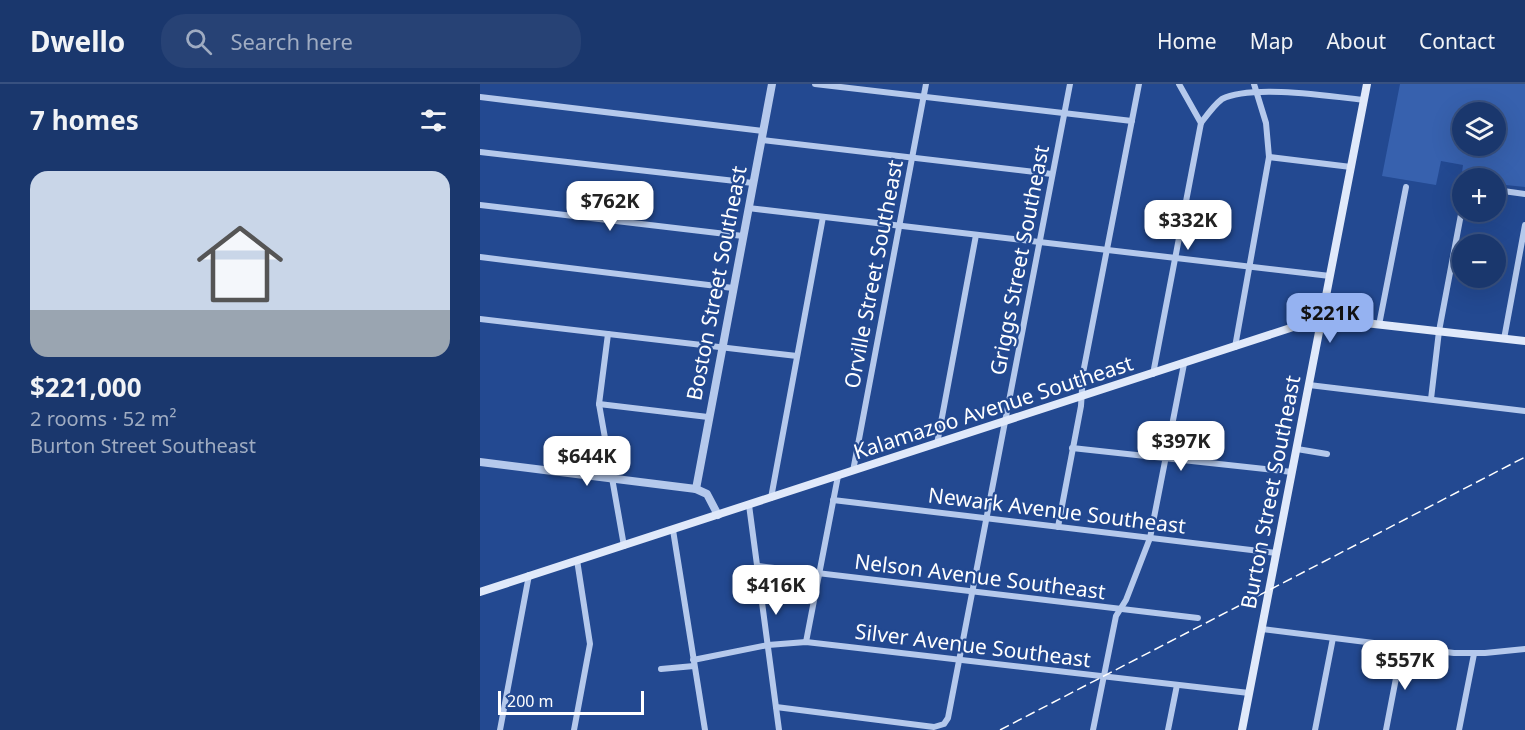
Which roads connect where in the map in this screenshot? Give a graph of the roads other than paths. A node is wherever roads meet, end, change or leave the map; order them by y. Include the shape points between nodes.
1 (772, 84) edge
2 (815, 84) edge
3 (926, 84) edge
4 (1070, 84) edge
5 (1139, 84) edge
6 (1179, 84) edge
7 (1367, 84) edge
8 (1255, 86) edge
9 (480, 97) edge
10 (924, 97) junction
11 (1364, 100) junction
12 (1064, 113) junction
13 (1132, 121) junction
14 (1201, 123) junction
15 (763, 136) junction
16 (480, 152) edge
17 (912, 157) junction
18 (1269, 157) junction
19 (1351, 166) junction
20 (1052, 174) junction
21 (753, 183) junction
22 (1406, 187) dead end
23 (1506, 191) edge
24 (1525, 194) edge
25 (480, 205) edge
26 (748, 208) junction
27 (823, 217) junction
28 (1460, 222) edge
29 (1525, 225) edge
30 (899, 226) junction
31 (976, 235) junction
32 (743, 236) junction
33 (1038, 243) junction
34 (1106, 251) junction
35 (480, 257) edge
36 (1174, 259) junction
37 (1249, 267) junction
38 (1330, 276) junction
39 (733, 288) junction
40 (1321, 318) junction
41 (480, 319) edge
42 (1379, 325) junction
43 (1439, 332) junction
44 (608, 334) junction
45 (1504, 339) junction
46 (1525, 341) edge
47 (722, 347) junction
48 (1235, 347) junction
49 (797, 356) junction
50 (1184, 364) junction
51 (865, 366) dead end
52 (873, 367) junction
53 (1153, 374) junction
54 (1309, 384) junction
55 (1081, 397) junction
56 (1431, 399) junction
57 (599, 404) junction
58 (1525, 411) edge
59 (708, 417) junction
60 (1005, 421) junction
61 (936, 444) junction
62 (1072, 448) junction
63 (1297, 449) junction
64 (1328, 454) dead end
65 (1165, 459) junction
66 (480, 462) edge
67 (853, 471) junction
68 (1292, 472) junction
69 (838, 476) junction
70 (612, 477) junction
71 (696, 489) junction
72 (771, 498) junction
73 (833, 500) junction
74 (749, 505) junction
75 (718, 515) junction
76 (985, 519) junction
77 (1058, 527) junction
78 (673, 530) junction
79 (1150, 538) junction
80 (624, 546) junction
81 (1277, 553) junction
82 (577, 560) junction
83 (758, 566) junction
84 (818, 573) junction
85 (529, 575) junction
86 (480, 592) edge
87 (972, 592) junction
88 (1121, 609) junction
89 (1198, 618) dead end
90 (1262, 628) junction
91 (1333, 638) junction
92 (806, 642) junction
93 (768, 645) junction
94 (1402, 647) junction
95 (1525, 649) edge
96 (1474, 654) junction
97 (958, 660) junction
98 (694, 663) junction
99 (662, 669) dead end
100 (1103, 677) junction
101 (1177, 685) junction
102 (1249, 693) junction
103 (776, 707) junction
104 (500, 730) edge
105 (574, 730) edge
106 (705, 730) edge
107 (779, 730) edge
108 (1093, 730) edge
109 (1168, 730) edge
110 (1242, 730) edge
111 (1315, 730) edge
112 (1386, 730) edge
113 (1459, 730) edge

1 - 15 street, Boston Street Southeast
2 - 10 street
3 - 10 street, Orville Street Southeast
4 - 12 street, Griggs Street Southeast
5 - 13 street
6 - 14 street
7 - 11 main road, Burton Street Southeast
8 - 11 street
8 - 14 street via 1222,99
8 - 18 street via 1266,123
9 - 15 street
10 - 12 street
10 - 17 street, Orville Street Southeast
11 - 19 main road, Burton Street Southeast
12 - 13 street
12 - 20 street, Griggs Street Southeast
13 - 34 street
14 - 36 street
15 - 17 street
15 - 21 street, Boston Street Southeast
16 - 21 street
17 - 20 street
17 - 30 street, Orville Street Southeast
18 - 19 street
18 - 37 street
19 - 38 main road, Burton Street Southeast
20 - 33 street, Griggs Street Southeast
21 - 26 street, Boston Street Southeast
22 - 42 street
23 - 24 street
25 - 32 street
26 - 27 street
26 - 32 street, Boston Street Southeast
27 - 30 street
27 - 49 street
28 - 43 street
29 - 45 street
30 - 31 street
30 - 52 street, Orville Street Southeast
31 - 33 street
31 - 61 street
32 - 39 street, Boston Street Southeast
33 - 34 street
33 - 60 street, Griggs Street Southeast
34 - 36 street
34 - 55 street
35 - 39 street
36 - 37 street
36 - 53 street
37 - 38 street
37 - 48 street
38 - 40 main road, Burton Street Southeast
39 - 47 street, Boston Street Southeast
40 - 42 main road, Kalamazoo Avenue Southeast
40 - 48 main road, Kalamazoo Avenue Southeast
40 - 54 main road, Burton Street Southeast
41 - 44 street
42 - 43 main road, Kalamazoo Avenue Southeast
43 - 45 main road, Kalamazoo Avenue Southeast
43 - 56 street
44 - 47 street
44 - 57 street
45 - 46 main road, Kalamazoo Avenue Southeast
47 - 49 street
47 - 59 street, Boston Street Southeast
48 - 50 main road, Kalamazoo Avenue Southeast
49 - 72 street
50 - 53 main road, Kalamazoo Avenue Southeast
50 - 65 street
51 - 52 street
52 - 67 street, Orville Street Southeast
53 - 55 main road, Kalamazoo Avenue Southeast
54 - 56 street
54 - 63 main road, Burton Street Southeast
55 - 60 main road, Kalamazoo Avenue Southeast
55 - 62 street
56 - 58 street
57 - 59 street
57 - 70 street
59 - 71 street, Boston Street Southeast
60 - 61 main road, Kalamazoo Avenue Southeast
60 - 76 street, Griggs Street Southeast
61 - 67 main road, Kalamazoo Avenue Southeast
62 - 65 street
62 - 77 street
63 - 64 street
63 - 68 main road, Burton Street Southeast
65 - 68 street
65 - 79 street
66 - 70 street
67 - 69 main road, Kalamazoo Avenue Southeast
68 - 81 main road, Burton Street Southeast
69 - 72 main road, Kalamazoo Avenue Southeast
69 - 73 street
70 - 71 street
70 - 80 street
71 - 75 street via 707,494
72 - 74 main road, Kalamazoo Avenue Southeast
73 - 76 street, Newark Avenue Southeast
73 - 84 street
74 - 75 main road, Kalamazoo Avenue Southeast
74 - 83 street
75 - 78 main road, Kalamazoo Avenue Southeast
76 - 77 street, Newark Avenue Southeast
76 - 87 street, Griggs Street Southeast
77 - 79 street, Newark Avenue Southeast
78 - 80 main road, Kalamazoo Avenue Southeast
78 - 98 street
79 - 81 street, Newark Avenue Southeast
79 - 88 street
80 - 82 main road, Kalamazoo Avenue Southeast
81 - 90 main road, Burton Street Southeast
82 - 85 main road, Kalamazoo Avenue Southeast
82 - 105 street via 590,644
83 - 84 street, Nelson Avenue Southeast
83 - 93 street
84 - 87 street, Nelson Avenue Southeast
84 - 92 street
85 - 86 main road, Kalamazoo Avenue Southeast
85 - 104 street
87 - 88 street, Nelson Avenue Southeast
87 - 97 street, Griggs Street Southeast
88 - 89 street, Nelson Avenue Southeast
88 - 100 street via 1113,624
90 - 91 street
90 - 102 main road, Burton Street Southeast
91 - 94 street
91 - 111 street
92 - 93 street, Silver Avenue Southeast
92 - 97 street, Silver Avenue Southeast
93 - 98 street, Silver Avenue Southeast
93 - 103 street
94 - 96 street
94 - 112 street
95 - 96 street
96 - 113 street
97 - 100 street, Silver Avenue Southeast
97 - 103 street, Griggs Street Southeast via 953,700 944,724 934,727
98 - 99 street, Silver Avenue Southeast
98 - 106 street
100 - 101 street, Silver Avenue Southeast
100 - 108 street
101 - 102 street, Silver Avenue Southeast
101 - 109 street
102 - 110 main road, Burton Street Southeast
103 - 107 street

